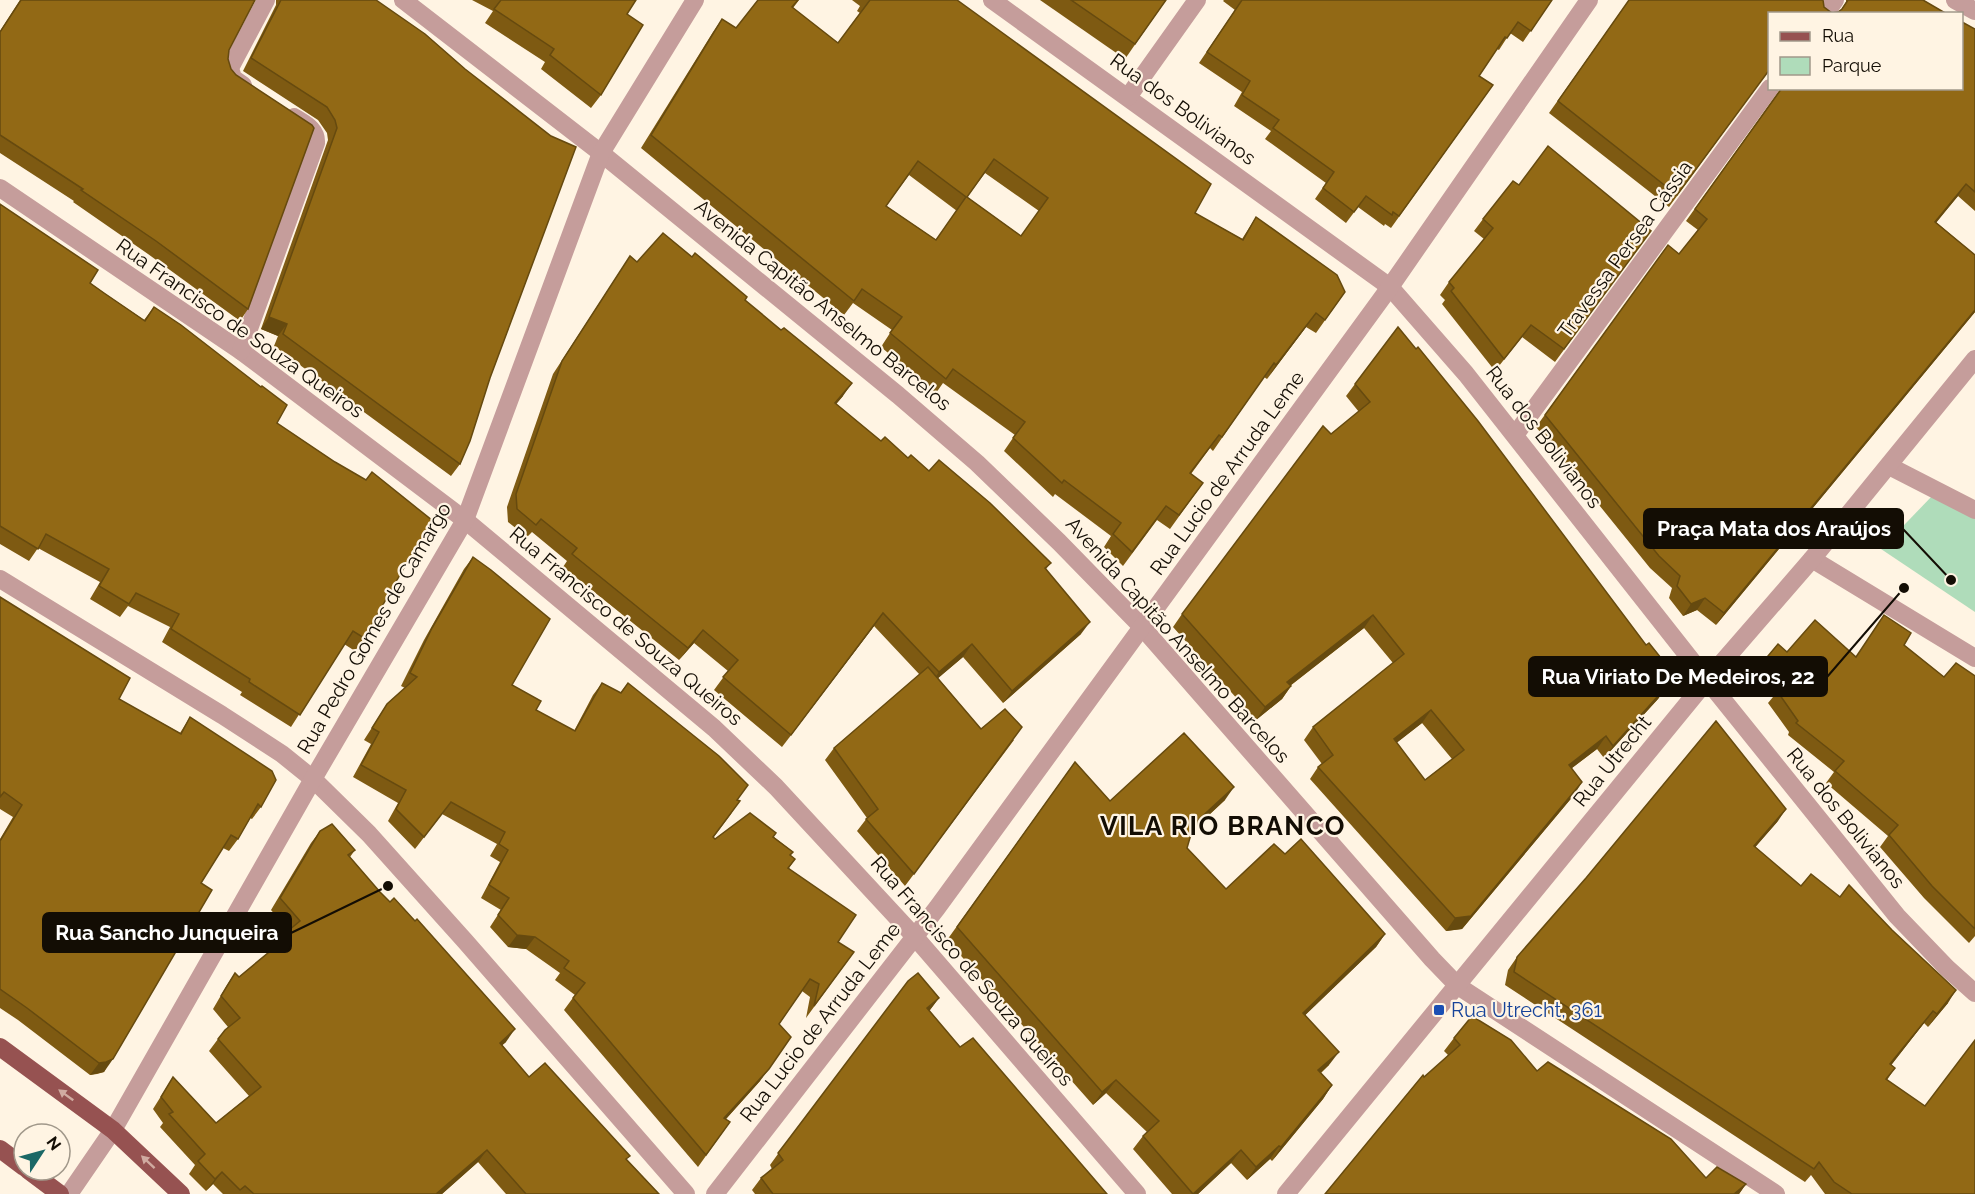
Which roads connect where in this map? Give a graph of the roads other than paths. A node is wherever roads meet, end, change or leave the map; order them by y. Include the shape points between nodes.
1 (266, 0) edge
2 (403, 0) edge
3 (695, 0) edge
4 (992, 0) edge
5 (1197, 0) edge
6 (1589, 0) edge
7 (1955, 0) edge
8 (1975, 11) edge
9 (1769, 90) edge
10 (253, 91) edge
11 (1128, 97) junction
12 (282, 110) edge
13 (601, 153) junction
14 (0, 188) edge
15 (1390, 288) junction
16 (241, 351) junction
17 (1975, 359) edge
18 (1515, 435) junction
19 (1889, 466) junction
20 (1975, 510) edge
21 (465, 520) junction
22 (1812, 559) junction
23 (0, 579) edge
24 (1142, 627) junction
25 (1975, 658) edge
26 (1707, 680) junction
27 (313, 779) junction
28 (915, 938) junction
29 (1458, 986) junction
30 (1975, 993) edge
31 (0, 1047) edge
32 (113, 1130) junction
33 (44, 1182) edge
34 (60, 1194) edge
35 (69, 1194) edge
36 (181, 1194) edge
37 (686, 1194) edge
38 (716, 1194) edge
39 (1137, 1194) edge
40 (1286, 1194) edge
41 (1776, 1194) edge

1 - 10 street via 230,68 233,78
2 - 13 street, Avenida Capitão Anselmo Barcelos
3 - 13 street, Rua Pedro Gomes de Camargo
4 - 11 street, Rua dos Bolivianos
5 - 11 street
6 - 15 street, Rua Lucio de Arruda Leme
7 - 8 street
9 - 18 street, Travessa Persea Cássia
11 - 15 street, Rua dos Bolivianos
12 - 16 street via 312,129 316,143
13 - 21 street, Rua Pedro Gomes de Camargo
13 - 24 street, Avenida Capitão Anselmo Barcelos via 898,394 1059,542
14 - 16 street, Rua Francisco de Souza Queiros
15 - 18 street, Rua dos Bolivianos
15 - 24 street, Rua Lucio de Arruda Leme
16 - 21 street, Rua Francisco de Souza Queiros
17 - 19 street, Rua Utrecht
18 - 26 street, Rua dos Bolivianos
19 - 20 street
19 - 22 street, Rua Utrecht
21 - 27 street, Rua Pedro Gomes de Camargo
21 - 28 street, Rua Francisco de Souza Queiros via 754,764
22 - 25 street
22 - 26 street, Rua Utrecht
23 - 27 street via 222,715
24 - 28 street, Rua Lucio de Arruda Leme
24 - 29 street, Avenida Capitão Anselmo Barcelos
26 - 29 street, Rua Utrecht
26 - 30 street, Rua dos Bolivianos via 1897,916
27 - 32 street, Rua Pedro Gomes de Camargo
27 - 37 street via 369,834 458,933
28 - 38 street, Rua Lucio de Arruda Leme
28 - 39 street, Rua Francisco de Souza Queiros
29 - 40 street, Rua Utrecht
29 - 41 street, Avenida Capitão Anselmo Barcelos
32 -> 31 main road
32 - 35 street, Rua Pedro Gomes de Camargo
36 -> 32 main road
33 - 34 main road

